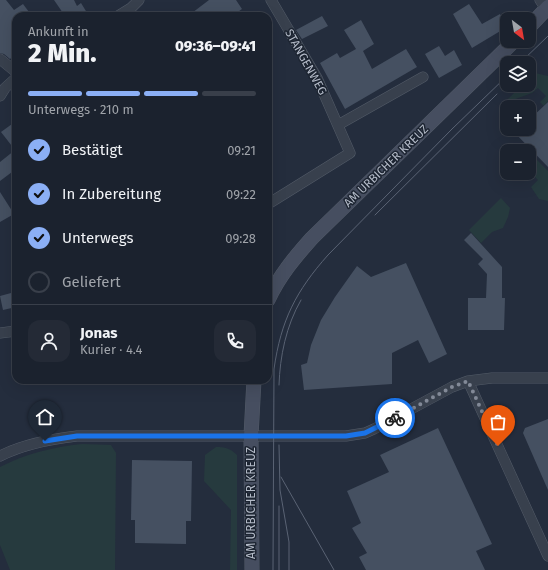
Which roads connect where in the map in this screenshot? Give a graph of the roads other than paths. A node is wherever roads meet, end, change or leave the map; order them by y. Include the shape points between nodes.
1 (139, 0) edge
2 (271, 0) edge
3 (545, 5) edge
4 (124, 12) edge
5 (536, 17) edge
6 (507, 48) edge
7 (0, 59) edge
8 (12, 69) edge
9 (423, 77) dead end
10 (12, 82) edge
11 (0, 96) edge
12 (338, 125) junction
13 (272, 201) edge
14 (272, 293) edge
15 (12, 332) edge
16 (0, 333) edge
17 (548, 378) edge
18 (468, 381) junction
19 (254, 384) edge
20 (251, 436) junction
21 (0, 456) edge
22 (548, 556) edge
23 (252, 570) edge

1 - 4 street
2 - 12 street, STANGENWEG via 316,78
3 - 5 main road
6 - 14 main road, AM URBICHER KREUZ via 312,238 295,257
7 - 8 street
9 - 12 street
10 - 11 street
12 - 13 street, STANGENWEG via 350,152
15 - 16 street
17 - 18 street via 492,378
18 - 20 street via 365,433 346,436
18 - 22 street
19 - 20 main road, AM URBICHER KREUZ
20 - 21 street, AM URBICHER KREUZ via 77,436 35,443
20 - 23 main road, AM URBICHER KREUZ

